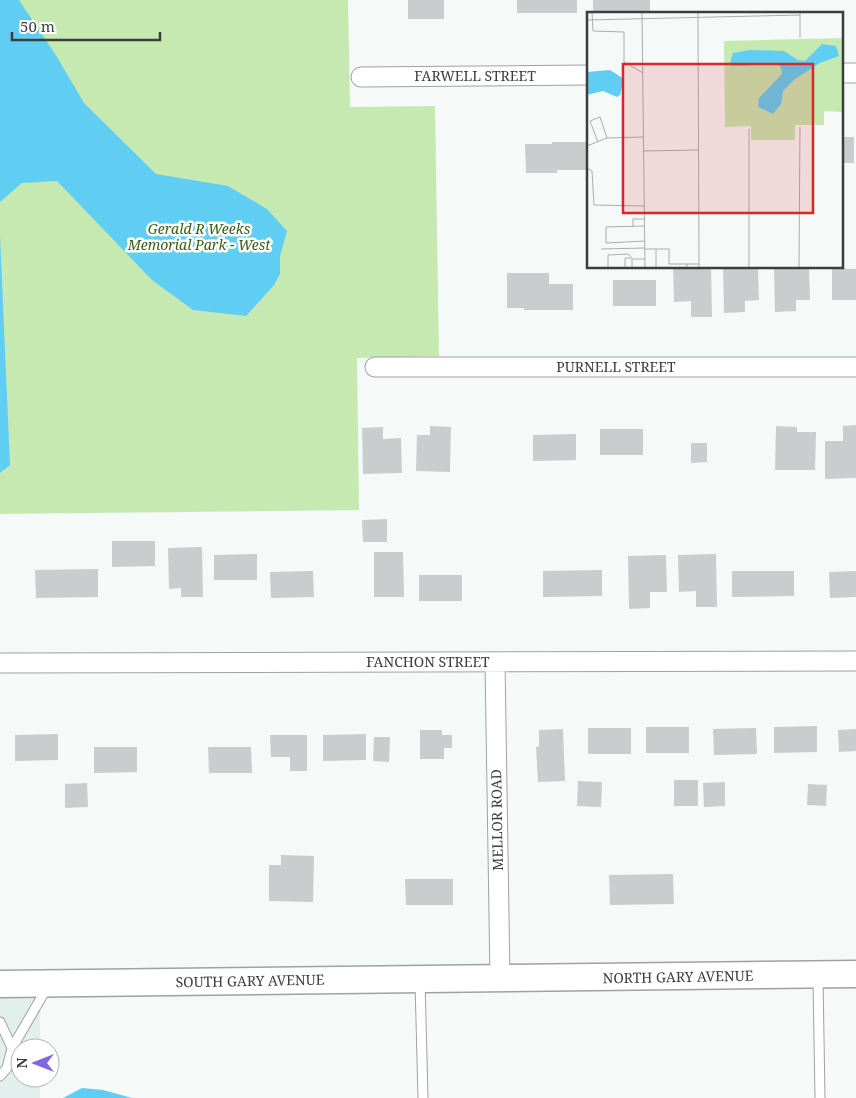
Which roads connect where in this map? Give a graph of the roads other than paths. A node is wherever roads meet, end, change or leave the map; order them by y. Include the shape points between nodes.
1 (587, 75) edge
2 (361, 77) dead end
3 (375, 367) dead end
4 (856, 367) edge
5 (856, 661) edge
6 (495, 662) junction
7 (0, 663) edge
8 (856, 974) edge
9 (818, 975) junction
10 (420, 978) junction
11 (500, 978) junction
12 (50, 983) junction
13 (0, 984) edge
14 (0, 1022) edge
15 (18, 1038) edge
16 (10, 1044) edge
17 (10, 1056) edge
18 (0, 1076) edge
19 (423, 1098) edge
20 (820, 1098) edge

1 - 2 street, FARWELL STREET
3 - 4 street, PURNELL STREET
5 - 6 street, FANCHON STREET
6 - 7 street, FANCHON STREET
6 - 11 street, MELLOR ROAD
8 - 9 main road, NORTH GARY AVENUE
9 - 11 main road, NORTH GARY AVENUE
9 - 20 lane
10 - 11 main road, SOUTH GARY AVENUE
10 - 12 main road, SOUTH GARY AVENUE
10 - 19 lane
12 - 13 main road, SOUTH GARY AVENUE
12 - 15 lane
14 - 16 lane
17 - 18 lane via 7,1068

